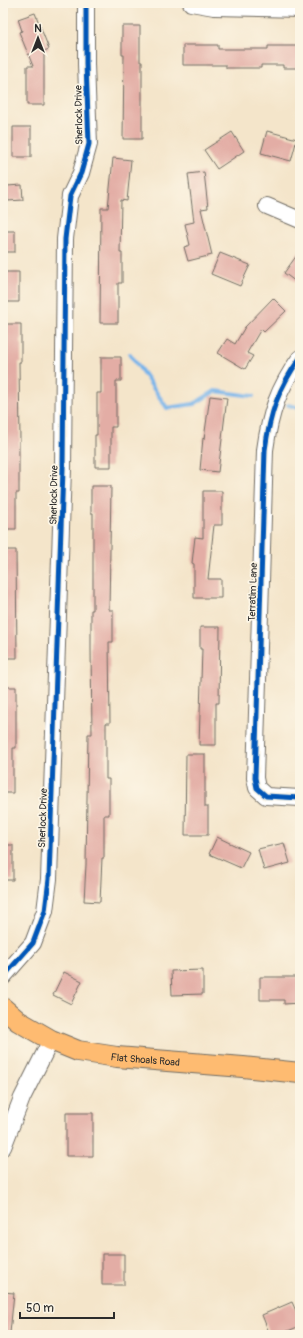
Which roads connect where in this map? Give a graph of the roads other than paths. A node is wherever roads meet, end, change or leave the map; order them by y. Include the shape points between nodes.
1 (86, 3) edge
2 (191, 3) edge
3 (300, 9) edge
4 (267, 206) dead end
5 (300, 220) edge
6 (300, 358) edge
7 (300, 798) edge
8 (3, 977) edge
9 (3, 1008) edge
10 (51, 1040) junction
11 (300, 1073) edge
12 (3, 1147) edge

1 - 8 street, Sherlock Drive via 89,144 81,173 70,196 65,240 63,469 49,879 45,911 33,943
2 - 3 street via 214,7
4 - 5 street
6 - 7 street, Terratim Lane via 274,406 265,450 255,778 257,788 266,796
9 - 10 main road, Flat Shoals Road via 18,1021
10 - 11 main road, Flat Shoals Road via 78,1051 117,1057
10 - 12 street via 22,1098

